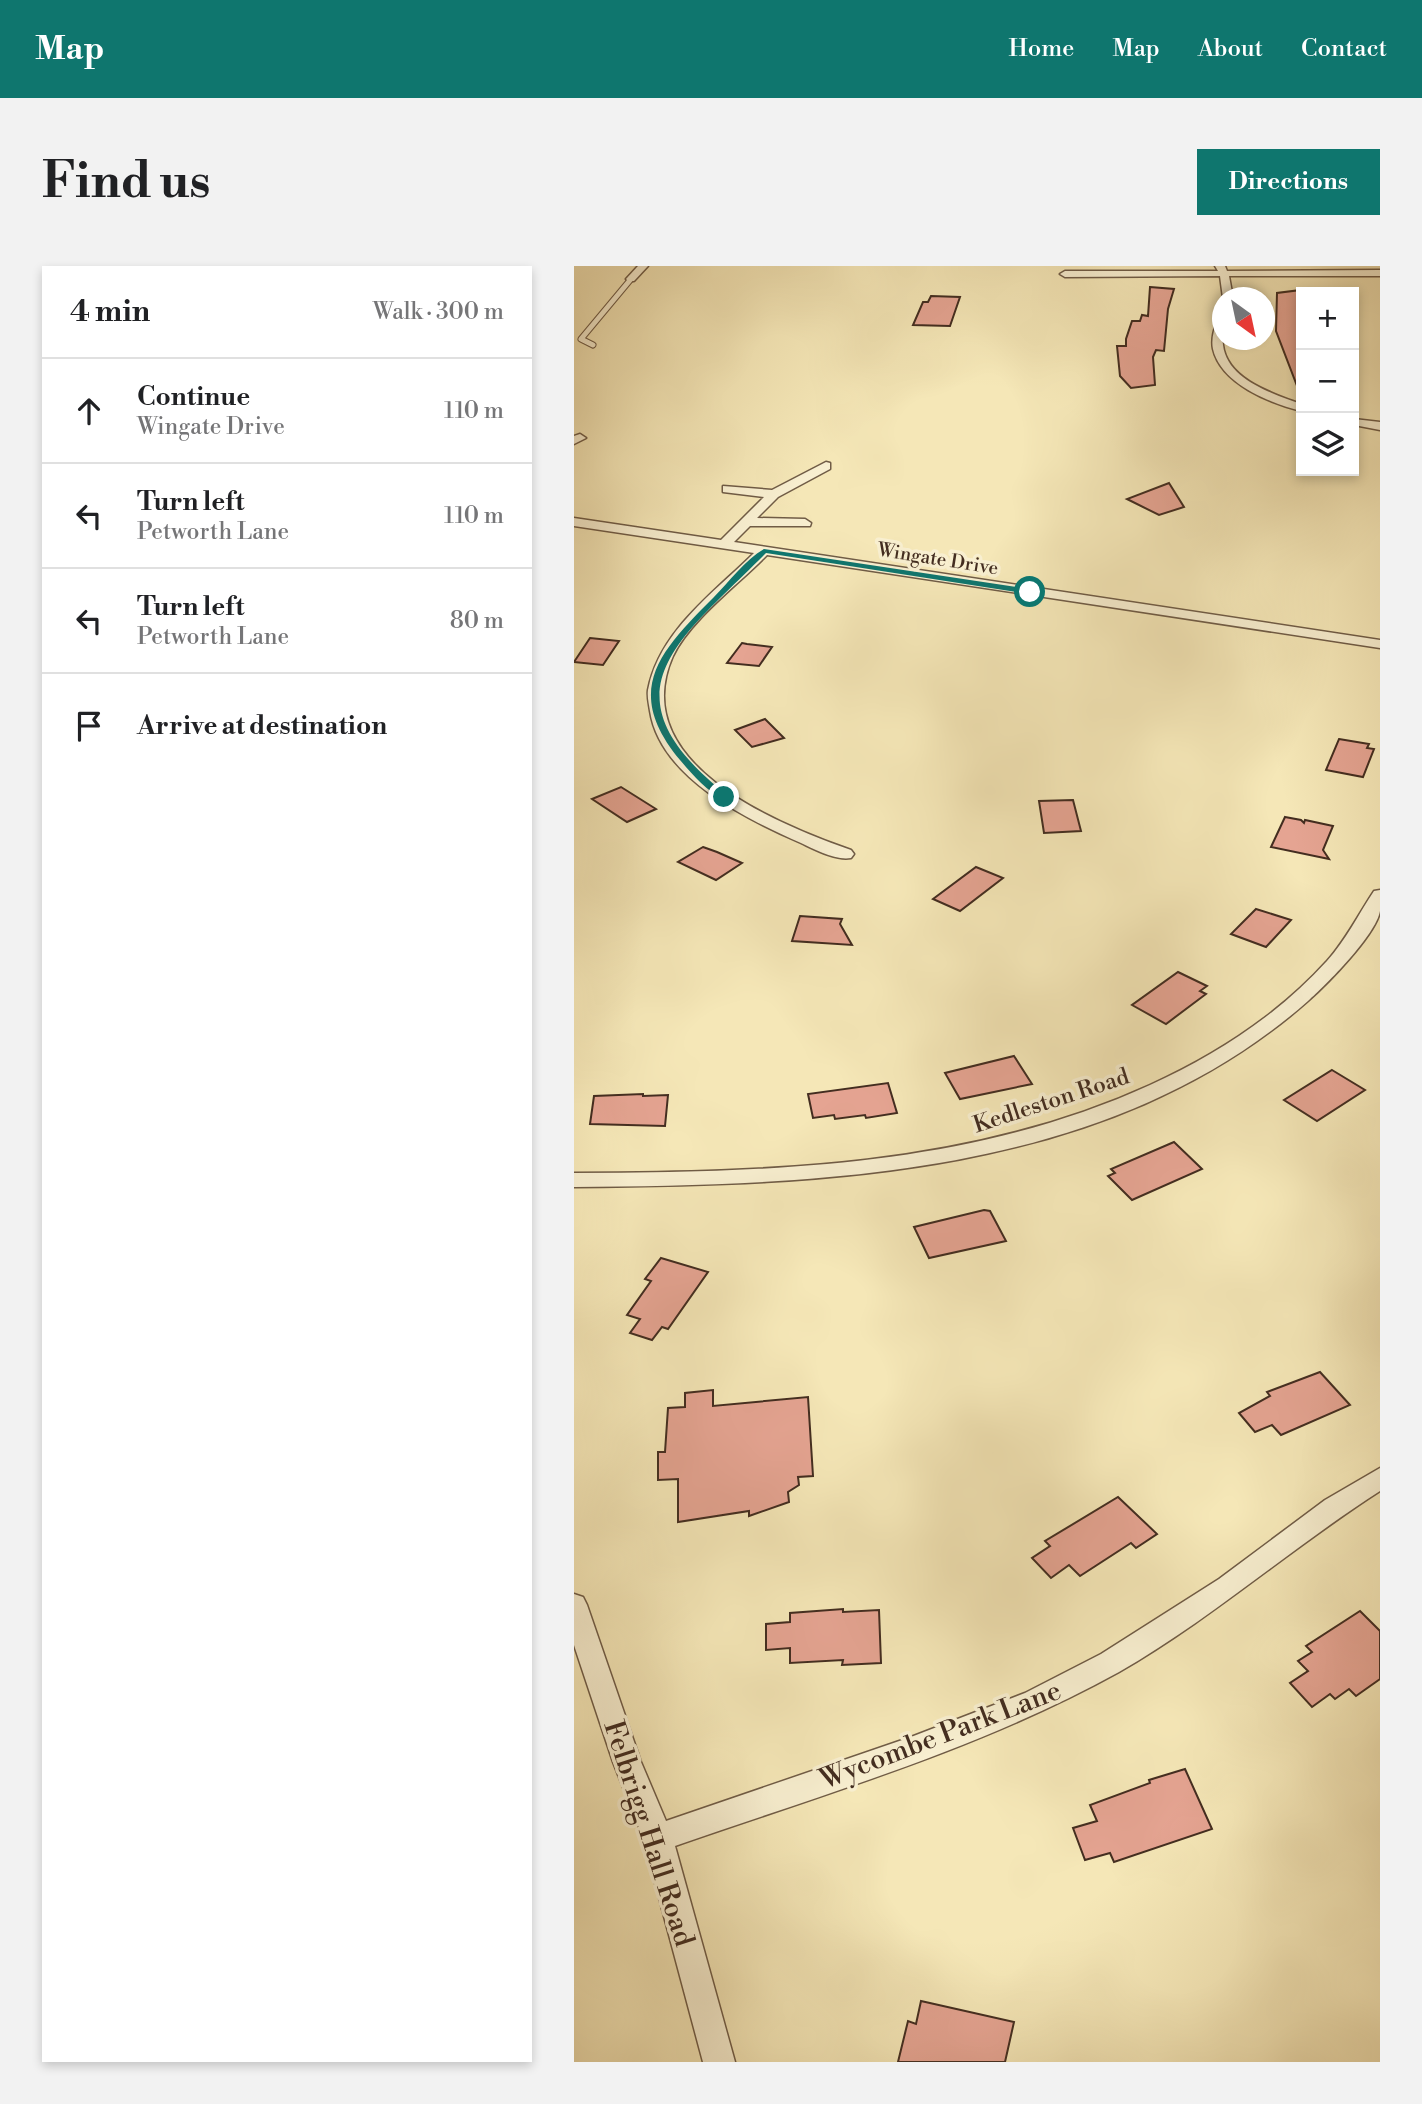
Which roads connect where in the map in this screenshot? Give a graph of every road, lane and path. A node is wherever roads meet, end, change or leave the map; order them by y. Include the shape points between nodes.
1 (643, 266) edge
2 (1222, 270) edge
3 (1380, 273) edge
4 (1065, 274) dead end
5 (632, 279) joint
6 (593, 345) dead end
7 (1218, 350) edge
8 (1296, 406) edge
9 (1359, 423) edge
10 (1380, 426) edge
11 (826, 466) dead end
12 (727, 489) dead end
13 (774, 494) junction
14 (574, 522) edge
15 (747, 522) junction
16 (805, 523) dead end
17 (724, 545) junction
18 (764, 551) junction
19 (1380, 644) edge
20 (845, 854) dead end
21 (1380, 895) edge
22 (1375, 917) edge
23 (574, 1180) edge
24 (1380, 1478) edge
25 (574, 1605) edge
26 (658, 1838) junction
27 (719, 2062) edge

1 - 5 street
2 - 3 street
2 - 4 street
5 - 6 lane via 581,339
7 - 8 street via 1226,369
9 - 10 street
11 - 13 street
12 - 13 street
13 - 15 street
14 - 17 street, Wingate Drive
15 - 16 street
15 - 17 street
17 - 18 street, Wingate Drive
18 - 19 street, Wingate Drive
18 - 20 street via 680,635 654,684 657,714 684,762 724,797 809,842
21 - 22 street, Kedleston Road
22 - 23 street, Kedleston Road via 1303,997 1247,1041 1180,1080 1098,1115 1008,1144 887,1167 793,1176
24 - 26 street, Wycombe Park Lane via 1228,1587 1111,1662 1035,1702
25 - 26 street, Felbrigg Hall Road
26 - 27 street, Felbrigg Hall Road

